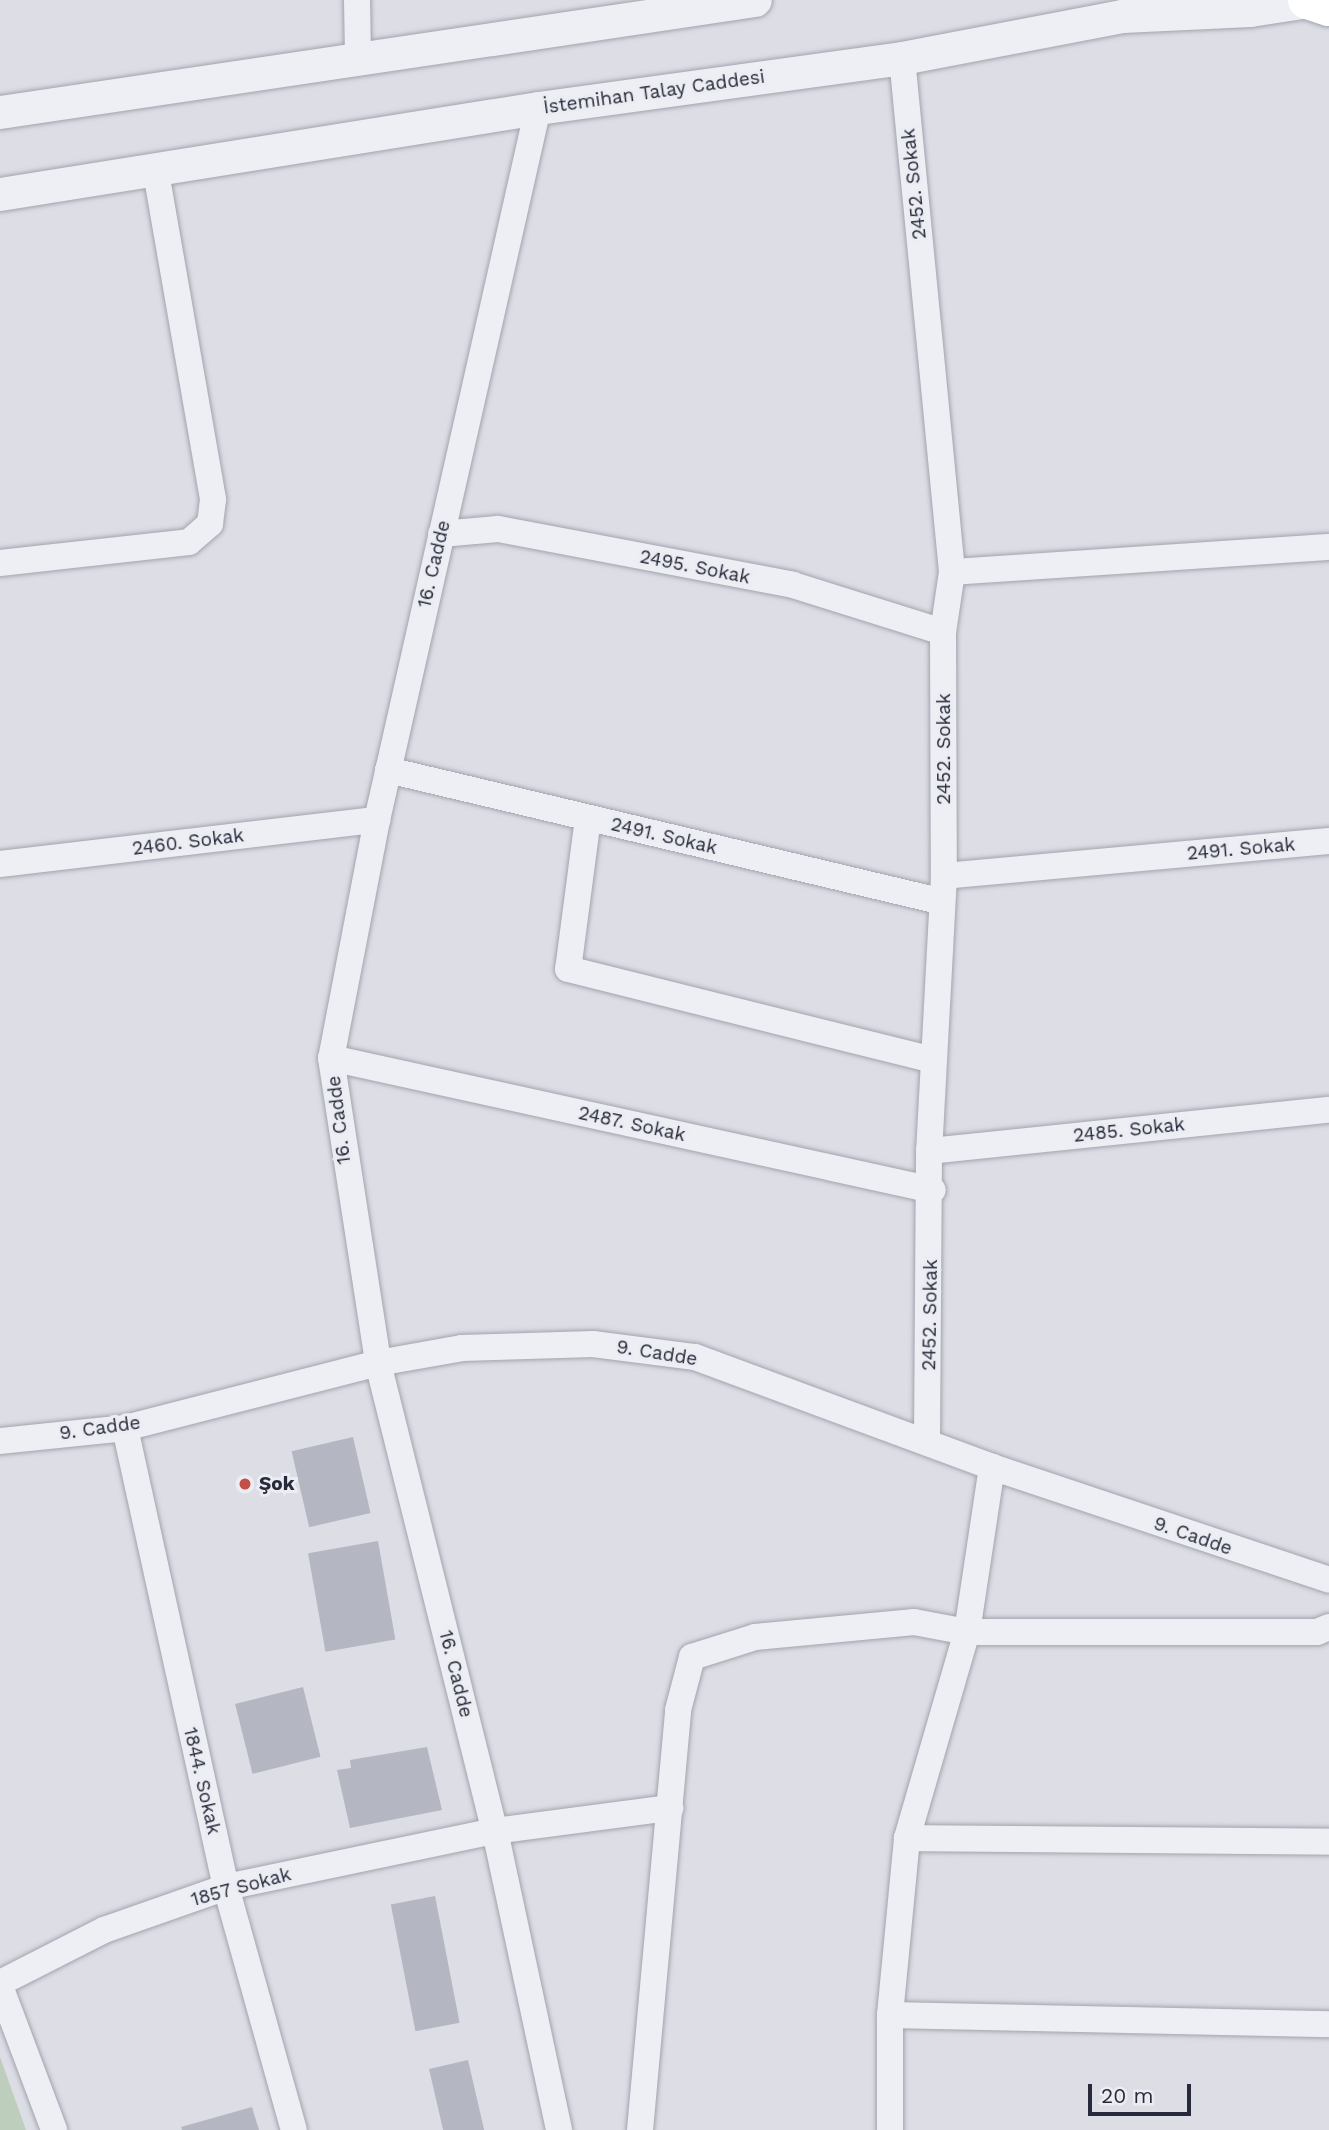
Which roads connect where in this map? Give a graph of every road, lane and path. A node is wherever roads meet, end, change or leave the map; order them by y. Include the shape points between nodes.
1 (357, 0) edge
2 (755, 0) edge
3 (1308, 0) edge
4 (1329, 7) edge
5 (358, 58) junction
6 (902, 58) junction
7 (538, 108) junction
8 (0, 112) edge
9 (156, 172) junction
10 (0, 194) edge
11 (441, 534) junction
12 (1329, 547) edge
13 (0, 563) edge
14 (952, 572) junction
15 (943, 632) junction
16 (388, 770) junction
17 (588, 818) junction
18 (377, 820) junction
19 (1329, 841) edge
20 (0, 864) edge
21 (942, 889) junction
22 (331, 1058) junction
23 (933, 1060) junction
24 (1329, 1110) edge
25 (929, 1151) junction
26 (933, 1190) junction
27 (378, 1363) junction
28 (125, 1428) junction
29 (0, 1441) edge
30 (927, 1442) junction
31 (992, 1467) junction
32 (1329, 1580) edge
33 (1329, 1627) edge
34 (967, 1632) junction
35 (670, 1808) junction
36 (495, 1831) junction
37 (907, 1838) junction
38 (1329, 1842) edge
39 (226, 1887) junction
40 (0, 1984) edge
41 (890, 2015) junction
42 (1329, 2024) edge
43 (54, 2130) edge
44 (294, 2130) edge
45 (559, 2130) edge
46 (640, 2130) edge
47 (890, 2130) edge

1 - 5 street
2 - 5 street
3 - 4 main road
3 - 6 street, İstemihan Talay Caddesi via 1250,10 1122,16
5 - 8 street
6 - 7 street, İstemihan Talay Caddesi
6 - 14 street, 2452. Sokak
7 - 9 street, İstemihan Talay Caddesi
7 - 11 street, 16. Cadde
9 - 10 street, İstemihan Talay Caddesi
9 - 13 street via 214,499 210,524 189,542
11 - 15 street, 2495. Sokak via 498,529 793,586
11 - 16 street, 16. Cadde
12 - 14 street
14 - 15 street, 2452. Sokak
15 - 21 street, 2452. Sokak
16 - 17 street, 2491. Sokak
16 - 18 street, 16. Cadde
17 - 21 street, 2491. Sokak
17 - 23 street via 568,969
18 - 20 street, 2460. Sokak
18 - 22 street, 16. Cadde
19 - 21 street, 2491. Sokak
21 - 23 street, 2452. Sokak
22 - 26 street, 2487. Sokak
22 - 27 street, 16. Cadde
23 - 25 street, 2452. Sokak
24 - 25 street, 2485. Sokak
25 - 26 street, 2452. Sokak
26 - 30 street, 2452. Sokak
27 - 28 street, 9. Cadde
27 - 30 street, 9. Cadde via 461,1348 593,1344 695,1357
27 - 36 street, 16. Cadde
28 - 29 street, 9. Cadde
28 - 39 street, 1844. Sokak
30 - 31 street, 9. Cadde
31 - 32 street, 9. Cadde
31 - 34 street
33 - 34 street via 1317,1632
34 - 35 street via 914,1622 755,1637 692,1657 678,1710
34 - 37 street
35 - 36 street, 1857 Sokak
35 - 46 street
36 - 39 street, 1857 Sokak
36 - 45 street, 16. Cadde
37 - 38 street
37 - 41 street
39 - 40 street, 1857 Sokak via 104,1930
39 - 44 street, 1844. Sokak
40 - 43 street
41 - 42 street
41 - 47 street

